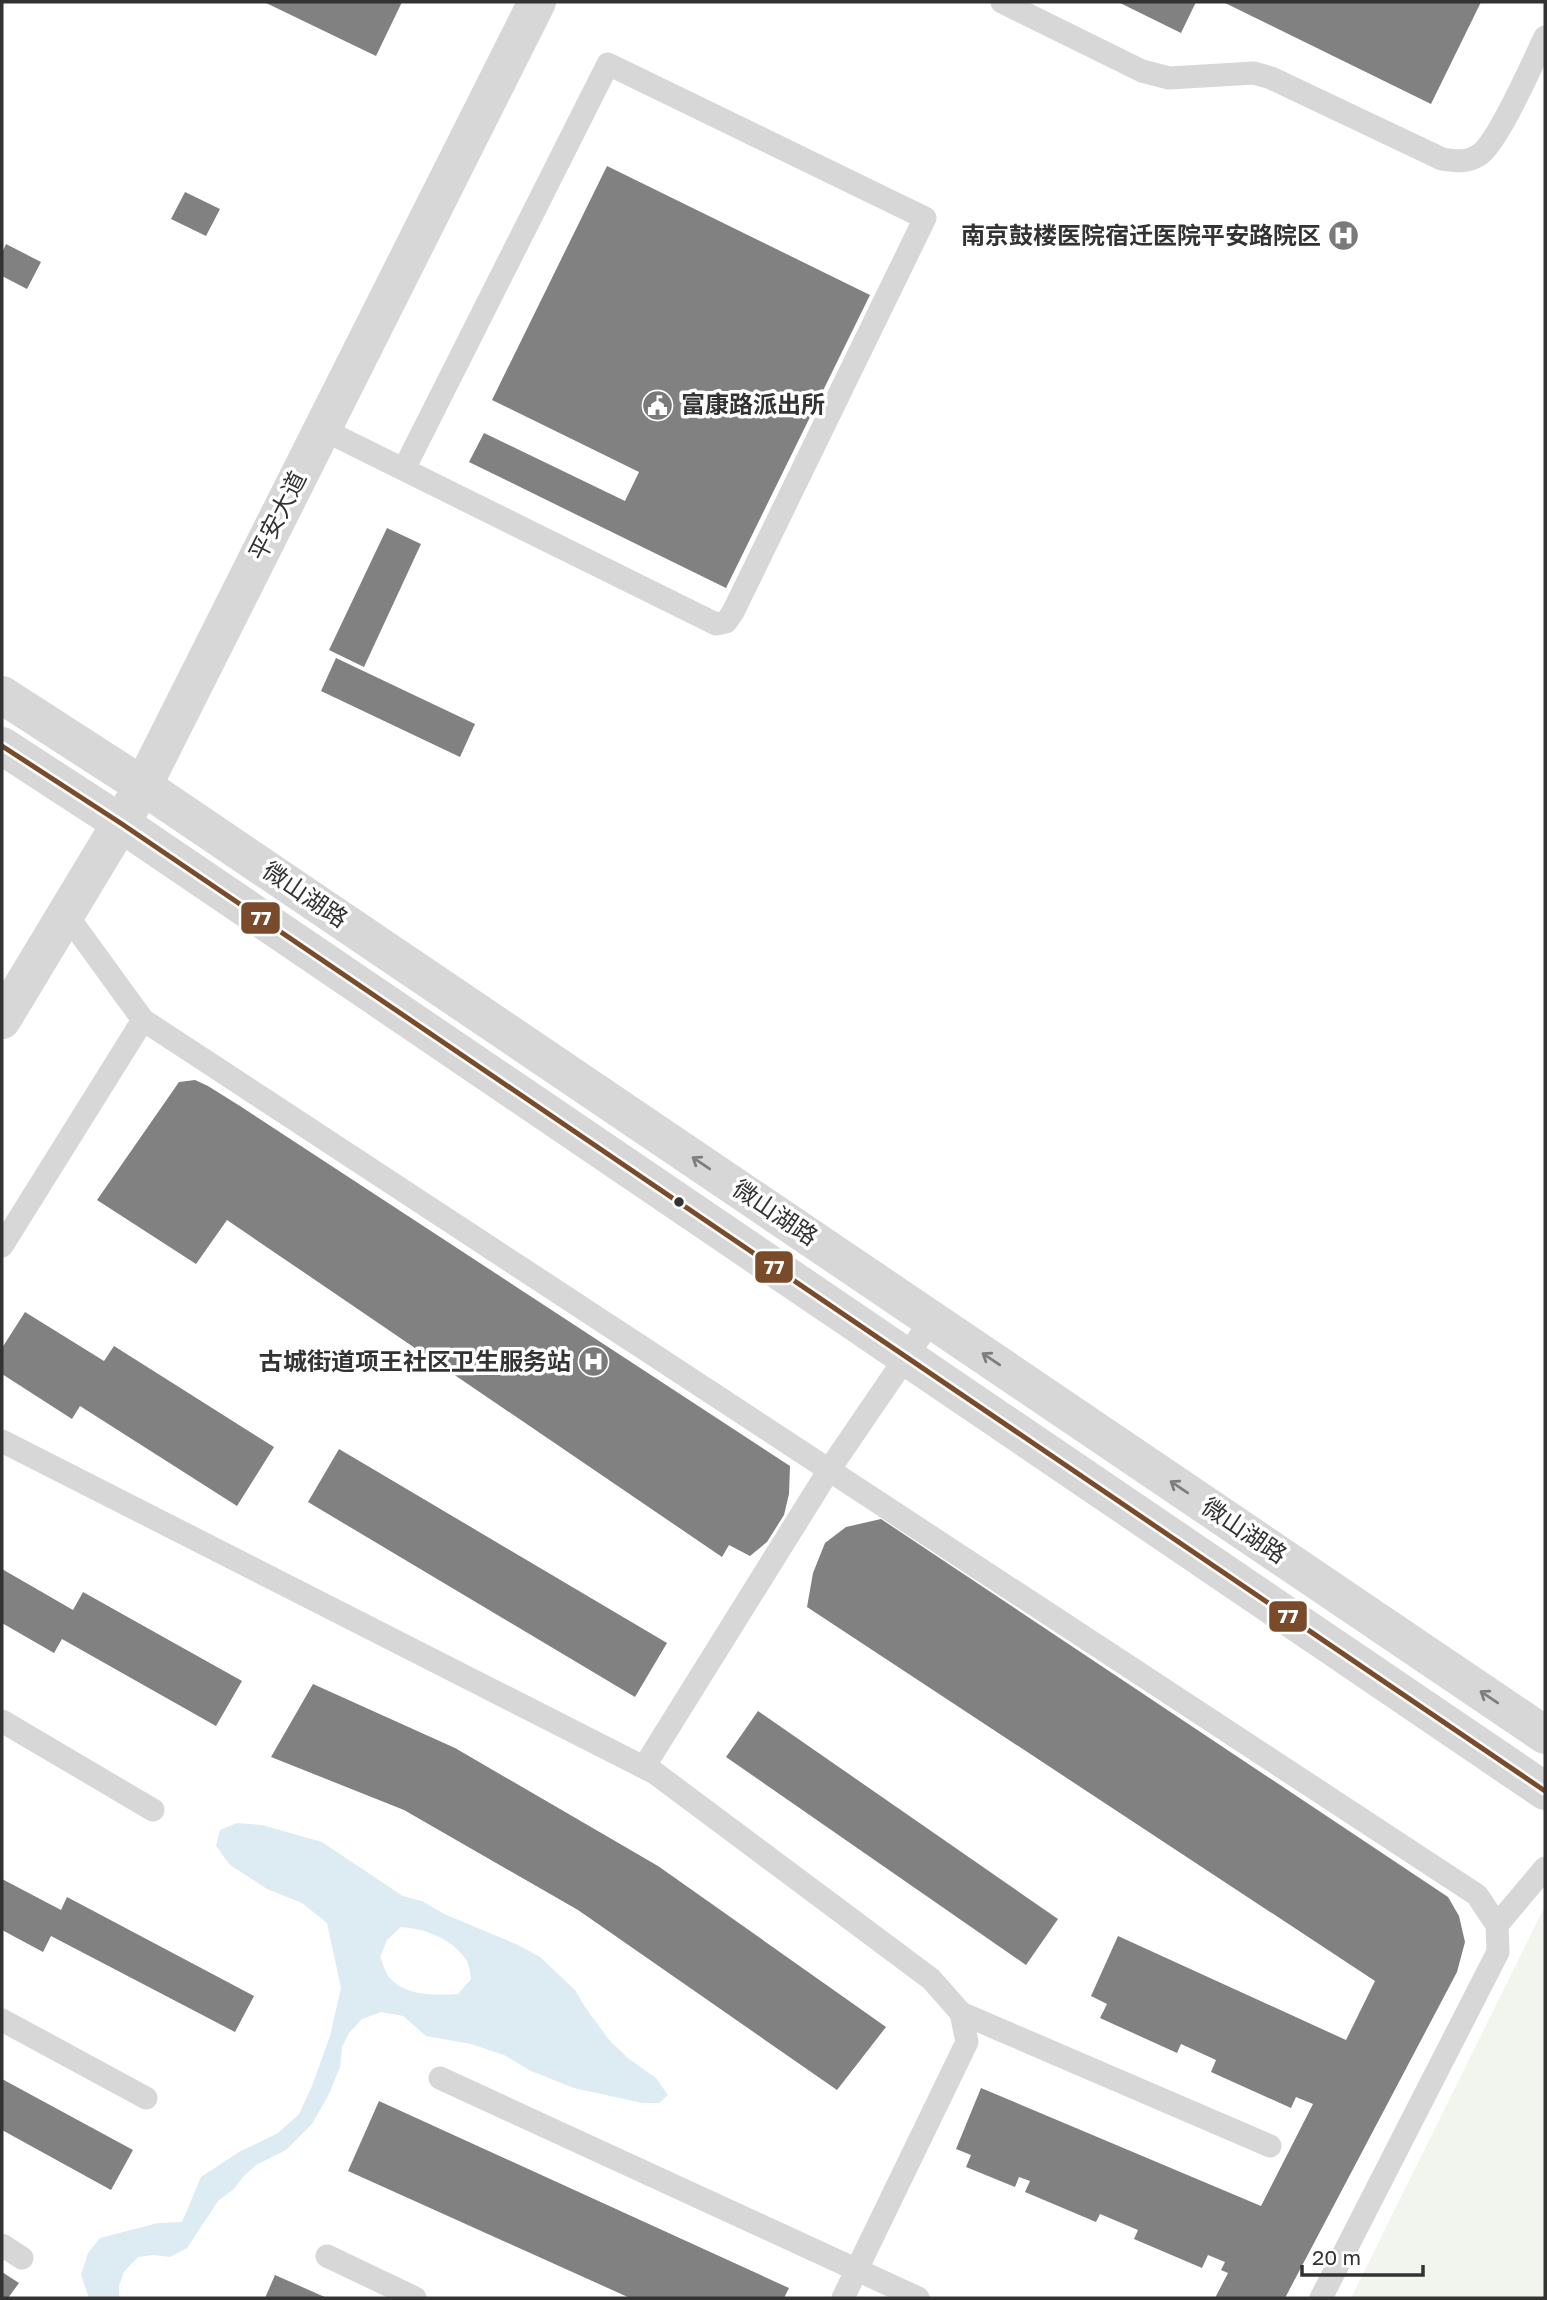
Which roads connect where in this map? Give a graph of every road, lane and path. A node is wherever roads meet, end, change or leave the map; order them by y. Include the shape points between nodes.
1 (537, 2) edge
2 (1002, 2) edge
3 (1545, 37) edge
4 (322, 429) junction
5 (404, 469) junction
6 (2, 695) edge
7 (2, 746) edge
8 (143, 786) junction
9 (122, 824) junction
10 (66, 914) junction
11 (2, 1020) edge
12 (143, 1020) junction
13 (2, 1246) edge
14 (932, 1320) junction
15 (907, 1357) junction
16 (2, 1441) edge
17 (829, 1470) junction
18 (2, 1721) edge
19 (1545, 1735) edge
20 (644, 1768) junction
21 (1545, 1791) edge
22 (153, 1810) dead end
23 (1545, 1868) edge
24 (1497, 1925) junction
25 (961, 2013) junction
26 (2, 2020) edge
27 (440, 2078) dead end
28 (146, 2098) dead end
29 (1270, 2146) dead end
30 (2, 2245) edge
31 (327, 2256) dead end
32 (22, 2258) dead end
33 (858, 2269) junction
34 (415, 2298) edge
35 (844, 2298) edge
36 (918, 2298) edge
37 (1321, 2298) edge

1 - 4 street, 平安大道
2 - 3 lane via 1142,71 1169,78 1254,73 1442,159 1465,162 1480,155 1496,136
4 - 5 lane
4 - 8 street, 平安大道
5 - 5 lane via 716,624 726,622 925,218 608,64
6 - 8 street, 微山湖路
7 - 9 street, 微山湖路
8 - 9 street, 平安大道
14 -> 8 street, 微山湖路
9 - 10 street, 平安大道
9 - 15 street, 微山湖路
10 - 11 street, 平安大道
10 - 12 lane
12 - 13 lane
12 - 17 lane
14 - 15 lane
19 -> 14 street, 微山湖路
15 - 17 lane
15 - 21 street, 微山湖路
16 - 20 lane
17 - 20 lane
17 - 24 lane via 1478,1895
18 - 22 lane
20 - 25 lane via 931,1979
23 - 24 lane
24 - 37 lane via 1498,1952
25 - 29 lane
25 - 33 lane via 967,2042
26 - 28 lane
27 - 33 lane
30 - 32 lane
31 - 34 lane
33 - 35 lane
33 - 36 lane

